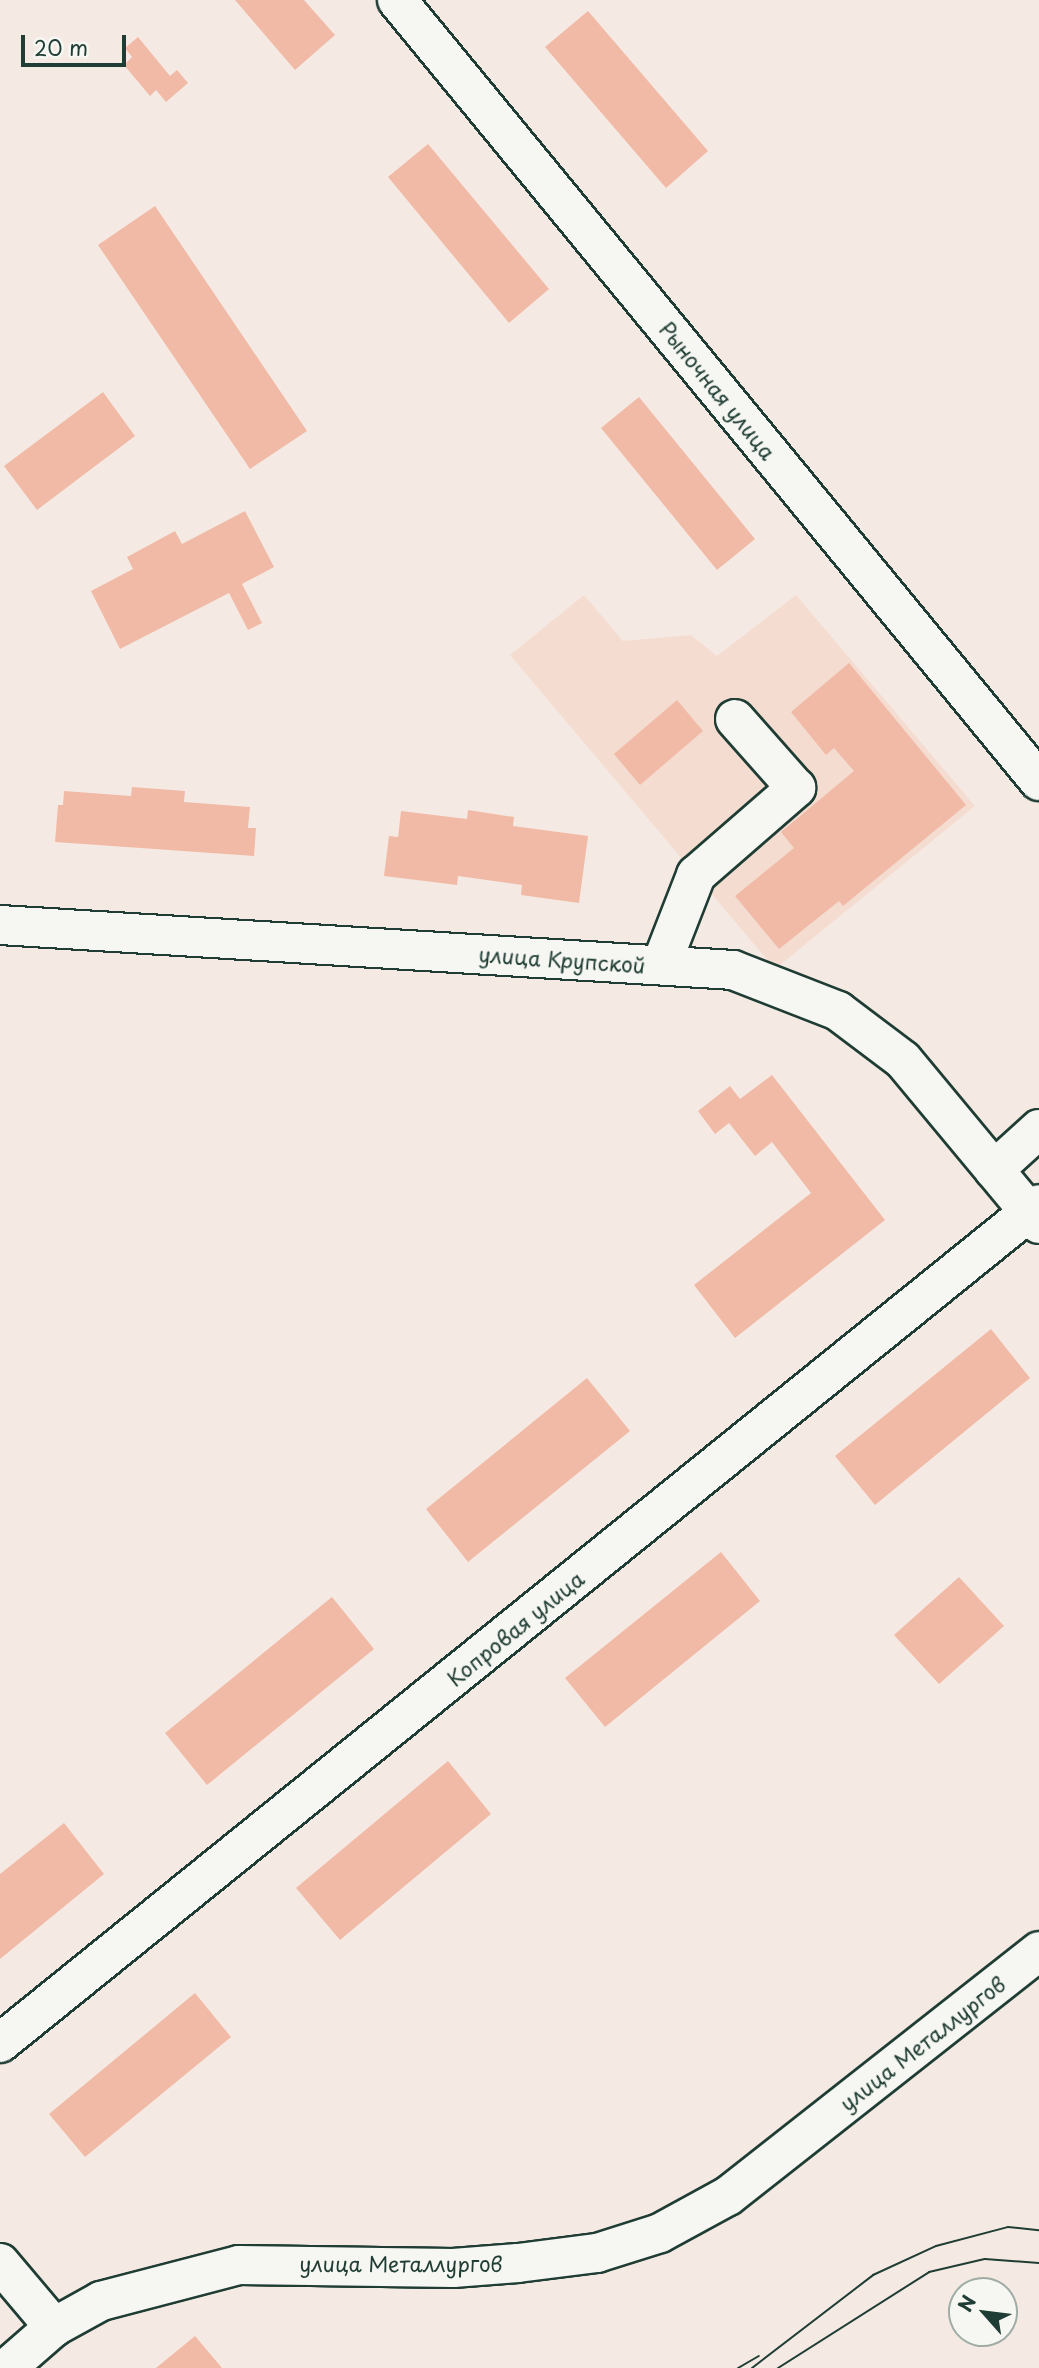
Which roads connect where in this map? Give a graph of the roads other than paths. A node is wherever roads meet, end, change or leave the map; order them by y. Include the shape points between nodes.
1 (397, 0) edge
2 (735, 719) dead end
3 (1039, 781) edge
4 (0, 925) edge
5 (661, 965) junction
6 (1039, 1129) edge
7 (994, 1170) junction
8 (1036, 1214) edge
9 (1039, 1951) edge
10 (0, 2043) edge
11 (0, 2263) edge
12 (54, 2327) junction
13 (7, 2368) edge

1 - 3 street, Рыночная улица
2 - 5 street via 796,788 696,875
4 - 5 street, улица Крупской
5 - 7 street, улица Крупской via 733,970 838,1011 903,1060
6 - 7 street
7 - 8 street, улица Крупской
8 - 10 street, Копровая улица
9 - 12 street, улица Металлургов via 728,2196 660,2233 597,2253 519,2263 453,2268 239,2265 101,2301
11 - 12 street
12 - 13 street, улица Металлургов

